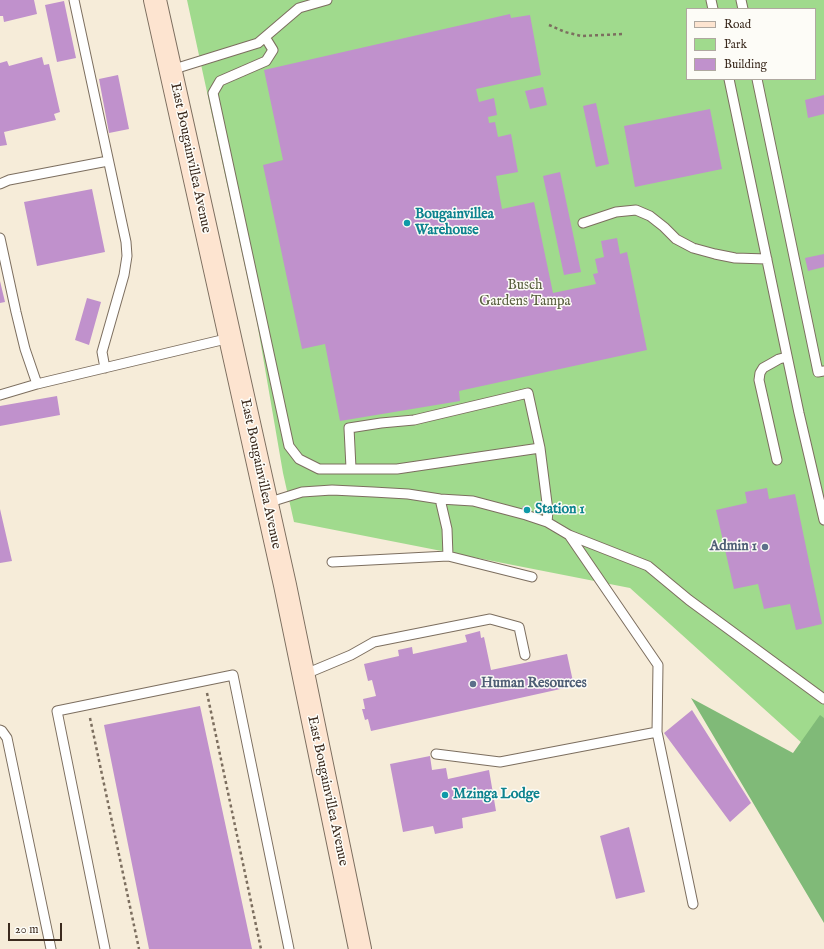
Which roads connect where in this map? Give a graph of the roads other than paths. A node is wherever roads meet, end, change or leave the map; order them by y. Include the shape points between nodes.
1 (74, 0) edge
2 (155, 0) edge
3 (328, 0) edge
4 (265, 37) junction
5 (171, 70) junction
6 (729, 80) edge
7 (757, 80) edge
8 (108, 161) junction
9 (0, 184) edge
10 (583, 223) dead end
11 (0, 238) edge
12 (767, 259) junction
13 (230, 338) junction
14 (787, 357) junction
15 (105, 368) junction
16 (824, 371) edge
17 (37, 384) junction
18 (0, 395) edge
19 (540, 448) junction
20 (777, 460) dead end
21 (351, 468) junction
22 (440, 499) junction
23 (267, 503) junction
24 (824, 520) edge
25 (548, 522) junction
26 (569, 535) junction
27 (448, 556) junction
28 (332, 562) dead end
29 (532, 578) dead end
30 (525, 655) dead end
31 (303, 675) junction
32 (824, 699) edge
33 (0, 730) edge
34 (657, 732) junction
35 (436, 754) dead end
36 (693, 904) dead end
37 (51, 949) edge
38 (105, 949) edge
39 (289, 949) edge
40 (360, 949) edge

1 - 8 lane
2 - 5 street, East Bougainvillea Avenue
3 - 4 lane via 299,8
4 - 5 lane via 258,43
4 - 21 lane via 273,50 266,61 220,81 213,93 289,446 299,459 318,469
5 - 13 street, East Bougainvillea Avenue
6 - 12 lane
7 - 16 lane via 818,372
8 - 9 lane
8 - 15 lane via 127,256 102,352
10 - 12 lane via 616,212 636,210 650,216 676,239 693,248 735,258
11 - 17 lane via 25,349
12 - 14 lane
13 - 15 lane
13 - 23 street, East Bougainvillea Avenue
14 - 20 lane via 763,368 759,380
14 - 24 lane
15 - 17 lane
17 - 18 lane
19 - 21 lane via 397,470
19 - 21 lane via 528,393 414,420 349,428
19 - 25 lane
22 - 23 lane via 408,494 332,490 302,492
22 - 25 lane via 473,501
22 - 27 lane via 447,529
23 - 31 street, East Bougainvillea Avenue
25 - 26 lane
26 - 32 lane via 648,566 689,600
26 - 34 lane via 658,665
27 - 28 lane
27 - 29 lane
30 - 31 lane via 519,627 490,619 374,642 352,655
31 - 40 street, East Bougainvillea Avenue
33 - 37 lane via 7,738
34 - 35 lane via 500,762
34 - 36 lane
38 - 39 lane via 57,711 233,675

